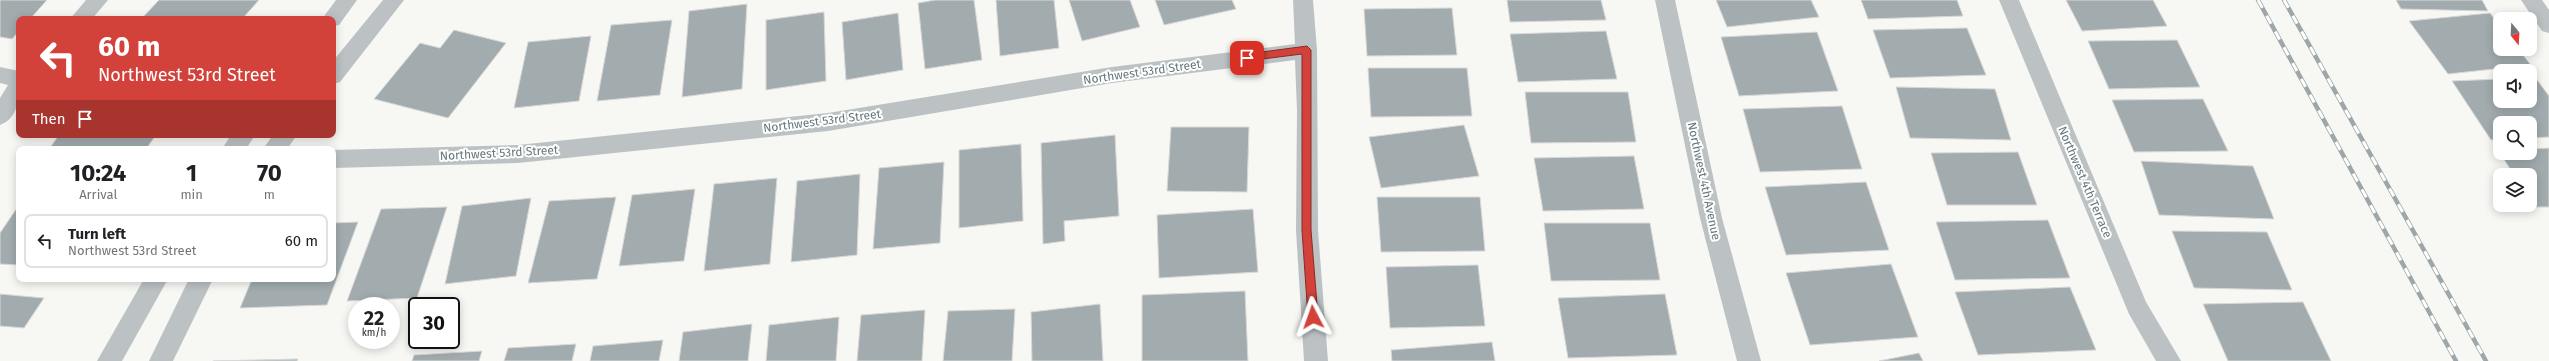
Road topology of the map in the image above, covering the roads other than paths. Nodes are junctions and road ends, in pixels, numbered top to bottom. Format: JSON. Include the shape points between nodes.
{"nodes":[{"id":1,"x":98,"y":0,"type":"edge"},
{"id":2,"x":347,"y":0,"type":"edge"},
{"id":3,"x":394,"y":0,"type":"edge"},
{"id":4,"x":1303,"y":0,"type":"edge"},
{"id":5,"x":1665,"y":0,"type":"edge"},
{"id":6,"x":2009,"y":0,"type":"edge"},
{"id":7,"x":2531,"y":0,"type":"edge"},
{"id":8,"x":83,"y":16,"type":"edge"},
{"id":9,"x":334,"y":16,"type":"edge"},
{"id":10,"x":2549,"y":25,"type":"edge"},
{"id":11,"x":1307,"y":50,"type":"junction"},
{"id":12,"x":336,"y":72,"type":"edge"},
{"id":13,"x":0,"y":75,"type":"edge"},
{"id":14,"x":16,"y":78,"type":"edge"},
{"id":15,"x":16,"y":91,"type":"edge"},
{"id":16,"x":0,"y":116,"type":"edge"},
{"id":17,"x":242,"y":138,"type":"edge"},
{"id":18,"x":283,"y":138,"type":"edge"},
{"id":19,"x":235,"y":146,"type":"edge"},
{"id":20,"x":277,"y":146,"type":"edge"},
{"id":21,"x":336,"y":158,"type":"edge"},
{"id":22,"x":154,"y":282,"type":"edge"},
{"id":23,"x":200,"y":282,"type":"edge"},
{"id":24,"x":109,"y":361,"type":"edge"},
{"id":25,"x":161,"y":361,"type":"edge"},
{"id":26,"x":1316,"y":361,"type":"edge"},
{"id":27,"x":1749,"y":361,"type":"edge"},
{"id":28,"x":2169,"y":361,"type":"edge"}],
"edges":[{"from":1,"to":8,"type":"street"},
{"from":2,"to":9,"type":"street"},
{"from":3,"to":12,"type":"street"},
{"from":4,"to":11,"type":"street"},
{"from":5,"to":27,"type":"street","name":"Northwest 4th Avenue","via":[[1711,218]]},
{"from":6,"to":28,"type":"street","name":"Northwest 4th Terrace","via":[[2137,306]]},
{"from":7,"to":10,"type":"street"},
{"from":11,"to":21,"type":"street","name":"Northwest 53rd Street","via":[[1112,75],[828,122],[518,154]]},
{"from":11,"to":26,"type":"street","via":[[1307,230]]},
{"from":13,"to":14,"type":"street"},
{"from":15,"to":16,"type":"street"},
{"from":17,"to":19,"type":"street"},
{"from":18,"to":20,"type":"street"},
{"from":22,"to":24,"type":"street"},
{"from":23,"to":25,"type":"street"}]}
